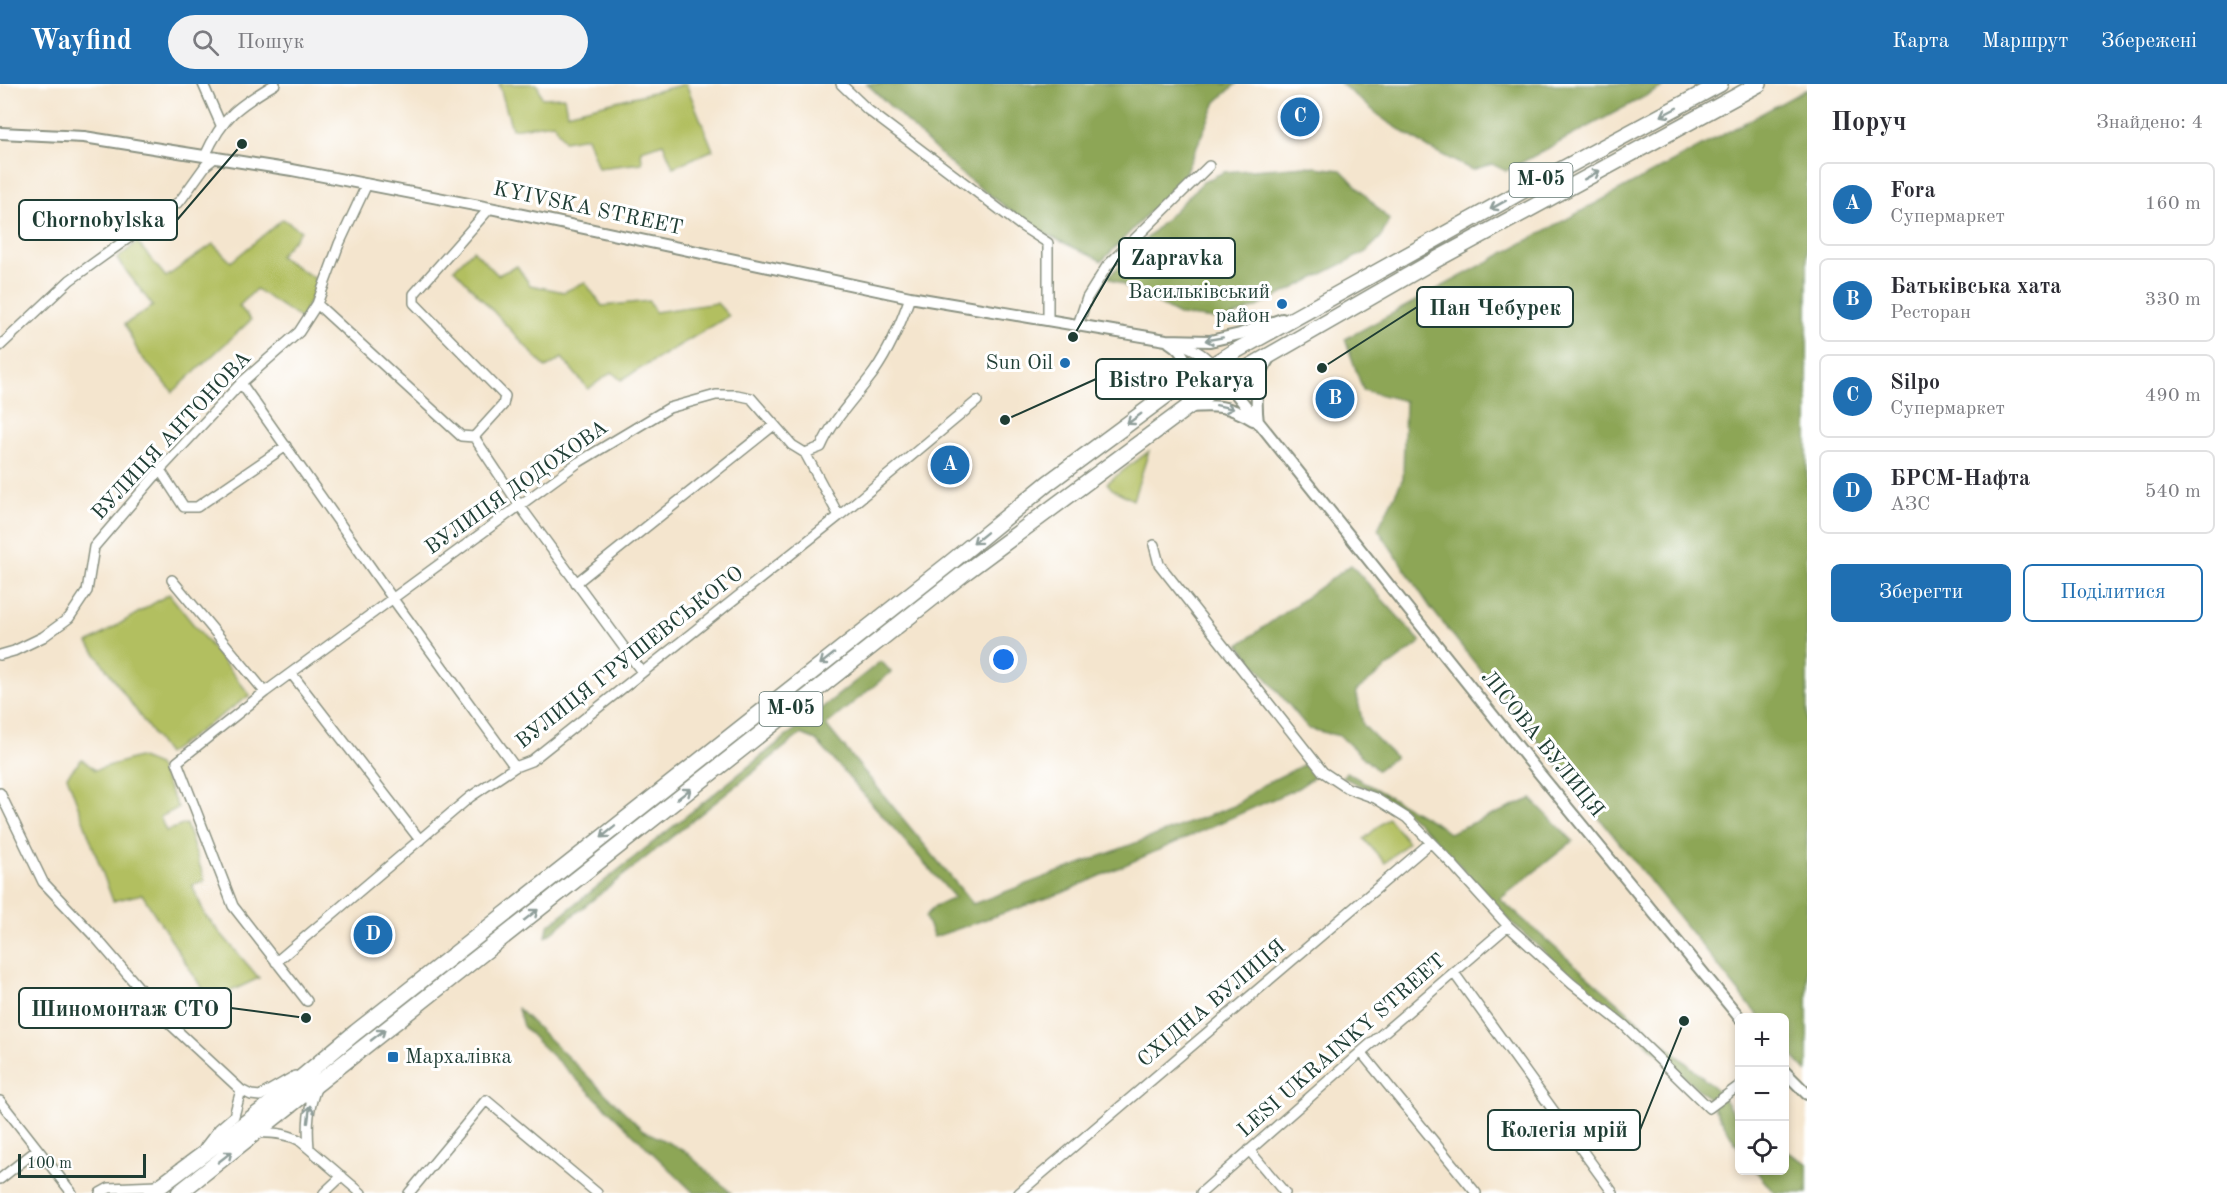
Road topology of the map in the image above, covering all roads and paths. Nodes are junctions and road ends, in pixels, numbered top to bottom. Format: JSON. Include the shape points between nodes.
{"nodes":[{"id":1,"x":203,"y":84,"type":"edge"},
{"id":2,"x":275,"y":84,"type":"edge"},
{"id":3,"x":1720,"y":84,"type":"edge"},
{"id":4,"x":1759,"y":84,"type":"edge"},
{"id":5,"x":843,"y":86,"type":"edge"},
{"id":6,"x":221,"y":125,"type":"junction"},
{"id":7,"x":0,"y":133,"type":"edge"},
{"id":8,"x":205,"y":156,"type":"junction"},
{"id":9,"x":216,"y":157,"type":"junction"},
{"id":10,"x":1209,"y":166,"type":"dead end"},
{"id":11,"x":367,"y":184,"type":"junction"},
{"id":12,"x":489,"y":207,"type":"junction"},
{"id":13,"x":910,"y":297,"type":"junction"},
{"id":14,"x":317,"y":304,"type":"junction"},
{"id":15,"x":1310,"y":309,"type":"junction"},
{"id":16,"x":1048,"y":320,"type":"junction"},
{"id":17,"x":1078,"y":325,"type":"junction"},
{"id":18,"x":1166,"y":340,"type":"junction"},
{"id":19,"x":0,"y":346,"type":"edge"},
{"id":20,"x":1271,"y":355,"type":"junction"},
{"id":21,"x":1213,"y":365,"type":"junction"},
{"id":22,"x":1225,"y":381,"type":"junction"},
{"id":23,"x":241,"y":383,"type":"junction"},
{"id":24,"x":1179,"y":386,"type":"junction"},
{"id":25,"x":977,"y":401,"type":"dead end"},
{"id":26,"x":1188,"y":407,"type":"junction"},
{"id":27,"x":1258,"y":423,"type":"junction"},
{"id":28,"x":774,"y":425,"type":"junction"},
{"id":29,"x":474,"y":437,"type":"junction"},
{"id":30,"x":286,"y":446,"type":"junction"},
{"id":31,"x":805,"y":453,"type":"junction"},
{"id":32,"x":160,"y":470,"type":"junction"},
{"id":33,"x":520,"y":506,"type":"junction"},
{"id":34,"x":839,"y":516,"type":"junction"},
{"id":35,"x":1154,"y":544,"type":"dead end"},
{"id":36,"x":172,"y":580,"type":"dead end"},
{"id":37,"x":576,"y":583,"type":"junction"},
{"id":38,"x":393,"y":598,"type":"junction"},
{"id":39,"x":0,"y":655,"type":"edge"},
{"id":40,"x":642,"y":672,"type":"junction"},
{"id":41,"x":291,"y":673,"type":"junction"},
{"id":42,"x":265,"y":692,"type":"junction"},
{"id":43,"x":515,"y":767,"type":"junction"},
{"id":44,"x":0,"y":793,"type":"edge"},
{"id":45,"x":420,"y":840,"type":"junction"},
{"id":46,"x":1430,"y":843,"type":"junction"},
{"id":47,"x":1508,"y":926,"type":"junction"},
{"id":48,"x":276,"y":962,"type":"junction"},
{"id":49,"x":1454,"y":973,"type":"junction"},
{"id":50,"x":307,"y":1001,"type":"dead end"},
{"id":51,"x":1736,"y":1013,"type":"edge"},
{"id":52,"x":1360,"y":1052,"type":"junction"},
{"id":53,"x":315,"y":1075,"type":"junction"},
{"id":54,"x":1789,"y":1075,"type":"edge"},
{"id":55,"x":1735,"y":1089,"type":"edge"},
{"id":56,"x":242,"y":1090,"type":"junction"},
{"id":57,"x":1807,"y":1094,"type":"edge"},
{"id":58,"x":0,"y":1101,"type":"edge"},
{"id":59,"x":254,"y":1133,"type":"junction"},
{"id":60,"x":309,"y":1148,"type":"junction"},
{"id":61,"x":37,"y":1150,"type":"junction"},
{"id":62,"x":1249,"y":1150,"type":"junction"},
{"id":63,"x":194,"y":1161,"type":"junction"},
{"id":64,"x":342,"y":1176,"type":"junction"},
{"id":65,"x":0,"y":1179,"type":"edge"},
{"id":66,"x":155,"y":1190,"type":"edge"},
{"id":67,"x":72,"y":1193,"type":"edge"},
{"id":68,"x":100,"y":1193,"type":"edge"},
{"id":69,"x":179,"y":1193,"type":"edge"},
{"id":70,"x":324,"y":1193,"type":"edge"},
{"id":71,"x":361,"y":1193,"type":"edge"},
{"id":72,"x":409,"y":1193,"type":"edge"},
{"id":73,"x":597,"y":1193,"type":"edge"},
{"id":74,"x":1019,"y":1193,"type":"edge"},
{"id":75,"x":1201,"y":1193,"type":"edge"},
{"id":76,"x":1285,"y":1193,"type":"edge"},
{"id":77,"x":1476,"y":1193,"type":"edge"},
{"id":78,"x":1613,"y":1193,"type":"edge"}],
"edges":[{"from":1,"to":6,"type":"street"},
{"from":2,"to":6,"type":"street","via":[[232,112]]},
{"from":3,"to":15,"type":"highway","number":"М-05","one_way":true},
{"from":20,"to":4,"type":"highway","number":"М-05","one_way":true,"via":[[1430,263]]},
{"from":5,"to":16,"type":"street","via":[[868,110],[1048,243]]},
{"from":6,"to":8,"type":"street"},
{"from":7,"to":8,"type":"street","name":"KYIVSKA STREET","via":[[84,137]]},
{"from":8,"to":9,"type":"street","name":"KYIVSKA STREET"},
{"from":9,"to":11,"type":"street","name":"KYIVSKA STREET"},
{"from":9,"to":19,"type":"street","via":[[180,201],[70,280]]},
{"from":10,"to":17,"type":"street","via":[[1107,266],[1087,298]]},
{"from":11,"to":12,"type":"street","name":"KYIVSKA STREET"},
{"from":11,"to":14,"type":"street","name":"ВУЛИЦЯ АНТОНОВА"},
{"from":12,"to":13,"type":"street","name":"KYIVSKA STREET"},
{"from":12,"to":29,"type":"street","via":[[414,294],[414,303],[505,396],[503,405]]},
{"from":13,"to":16,"type":"street","name":"KYIVSKA STREET"},
{"from":13,"to":31,"type":"street","via":[[899,328],[876,370],[828,431],[821,447]]},
{"from":14,"to":23,"type":"street","name":"ВУЛИЦЯ АНТОНОВА","via":[[299,332]]},
{"from":14,"to":29,"type":"street","via":[[461,436]]},
{"from":15,"to":18,"type":"street","name":"KYIVSKA STREET","one_way":true,"via":[[1210,341]]},
{"from":15,"to":21,"type":"highway","number":"М-05"},
{"from":16,"to":17,"type":"street","name":"KYIVSKA STREET"},
{"from":17,"to":18,"type":"street","name":"KYIVSKA STREET"},
{"from":18,"to":21,"type":"street","via":[[1193,348]]},
{"from":18,"to":24,"type":"street","via":[[1185,357]]},
{"from":20,"to":22,"type":"highway","number":"М-05"},
{"from":20,"to":27,"type":"street","via":[[1257,386]]},
{"from":21,"to":22,"type":"street","name":"ЛІСОВА ВУЛИЦЯ"},
{"from":21,"to":24,"type":"highway","number":"М-05"},
{"from":22,"to":26,"type":"highway","number":"М-05"},
{"from":22,"to":27,"type":"street","name":"ЛІСОВА ВУЛИЦЯ"},
{"from":23,"to":30,"type":"street"},
{"from":23,"to":32,"type":"street","name":"ВУЛИЦЯ АНТОНОВА"},
{"from":24,"to":53,"type":"highway","number":"М-05","one_way":true,"via":[[1048,483],[756,714]]},
{"from":25,"to":34,"type":"street","name":"ВУЛИЦЯ ГРУШЕВСЬКОГО"},
{"from":26,"to":27,"type":"street","one_way":true,"via":[[1216,405]]},
{"from":53,"to":26,"type":"highway","number":"М-05","one_way":true,"via":[[963,574]]},
{"from":27,"to":51,"type":"street","name":"ЛІСОВА ВУЛИЦЯ"},
{"from":28,"to":31,"type":"street","name":"ВУЛИЦЯ ДОДОХОВА"},
{"from":28,"to":33,"type":"street","name":"ВУЛИЦЯ ДОДОХОВА","via":[[751,398],[737,395],[716,395],[669,408],[579,462]]},
{"from":28,"to":37,"type":"street"},
{"from":29,"to":33,"type":"street"},
{"from":30,"to":32,"type":"street","via":[[198,507],[184,507]]},
{"from":30,"to":38,"type":"street"},
{"from":31,"to":34,"type":"street"},
{"from":32,"to":39,"type":"street","name":"ВУЛИЦЯ АНТОНОВА","via":[[94,547],[87,591],[69,618],[43,637]]},
{"from":33,"to":37,"type":"street"},
{"from":33,"to":38,"type":"street","name":"ВУЛИЦЯ ДОДОХОВА"},
{"from":34,"to":40,"type":"street","name":"ВУЛИЦЯ ГРУШЕВСЬКОГО"},
{"from":35,"to":46,"type":"street","via":[[1160,564],[1323,772],[1407,818]]},
{"from":36,"to":42,"type":"street"},
{"from":37,"to":40,"type":"street"},
{"from":38,"to":41,"type":"street","name":"ВУЛИЦЯ ДОДОХОВА"},
{"from":38,"to":43,"type":"street"},
{"from":40,"to":43,"type":"street","name":"ВУЛИЦЯ ГРУШЕВСЬКОГО","via":[[531,761]]},
{"from":41,"to":42,"type":"street","name":"ВУЛИЦЯ ДОДОХОВА"},
{"from":41,"to":45,"type":"street"},
{"from":42,"to":48,"type":"street","name":"ВУЛИЦЯ ДОДОХОВА","via":[[177,762],[232,906]]},
{"from":43,"to":45,"type":"street","name":"ВУЛИЦЯ ГРУШЕВСЬКОГО","via":[[470,797]]},
{"from":44,"to":56,"type":"street","via":[[43,882],[170,1024]]},
{"from":45,"to":48,"type":"street","name":"ВУЛИЦЯ ГРУШЕВСЬКОГО"},
{"from":46,"to":47,"type":"street"},
{"from":46,"to":74,"type":"street","name":"СХІДНА ВУЛИЦЯ"},
{"from":47,"to":49,"type":"street","name":"LESI UKRAINKY STREET"},
{"from":47,"to":55,"type":"street","via":[[1624,1025],[1709,1108]]},
{"from":48,"to":50,"type":"street","name":"ВУЛИЦЯ ДОДОХОВА"},
{"from":49,"to":52,"type":"street","name":"LESI UKRAINKY STREET"},
{"from":49,"to":78,"type":"street"},
{"from":52,"to":62,"type":"street","name":"LESI UKRAINKY STREET"},
{"from":52,"to":77,"type":"street"},
{"from":53,"to":56,"type":"street","via":[[260,1096]]},
{"from":53,"to":59,"type":"highway","number":"М-05"},
{"from":60,"to":53,"type":"street","one_way":true,"via":[[307,1122]]},
{"from":53,"to":63,"type":"highway","number":"М-05"},
{"from":54,"to":57,"type":"street"},
{"from":56,"to":63,"type":"street","via":[[234,1116]]},
{"from":58,"to":61,"type":"street"},
{"from":59,"to":60,"type":"street","via":[[289,1135]]},
{"from":69,"to":59,"type":"highway","number":"М-05","one_way":true},
{"from":60,"to":64,"type":"street"},
{"from":61,"to":65,"type":"street"},
{"from":61,"to":67,"type":"street"},
{"from":62,"to":75,"type":"street","name":"LESI UKRAINKY STREET"},
{"from":62,"to":76,"type":"street"},
{"from":63,"to":66,"type":"highway","number":"М-05"},
{"from":64,"to":70,"type":"street"},
{"from":64,"to":71,"type":"street"},
{"from":66,"to":68,"type":"street","via":[[109,1188]]},
{"from":72,"to":73,"type":"street","via":[[486,1100]]}]}
